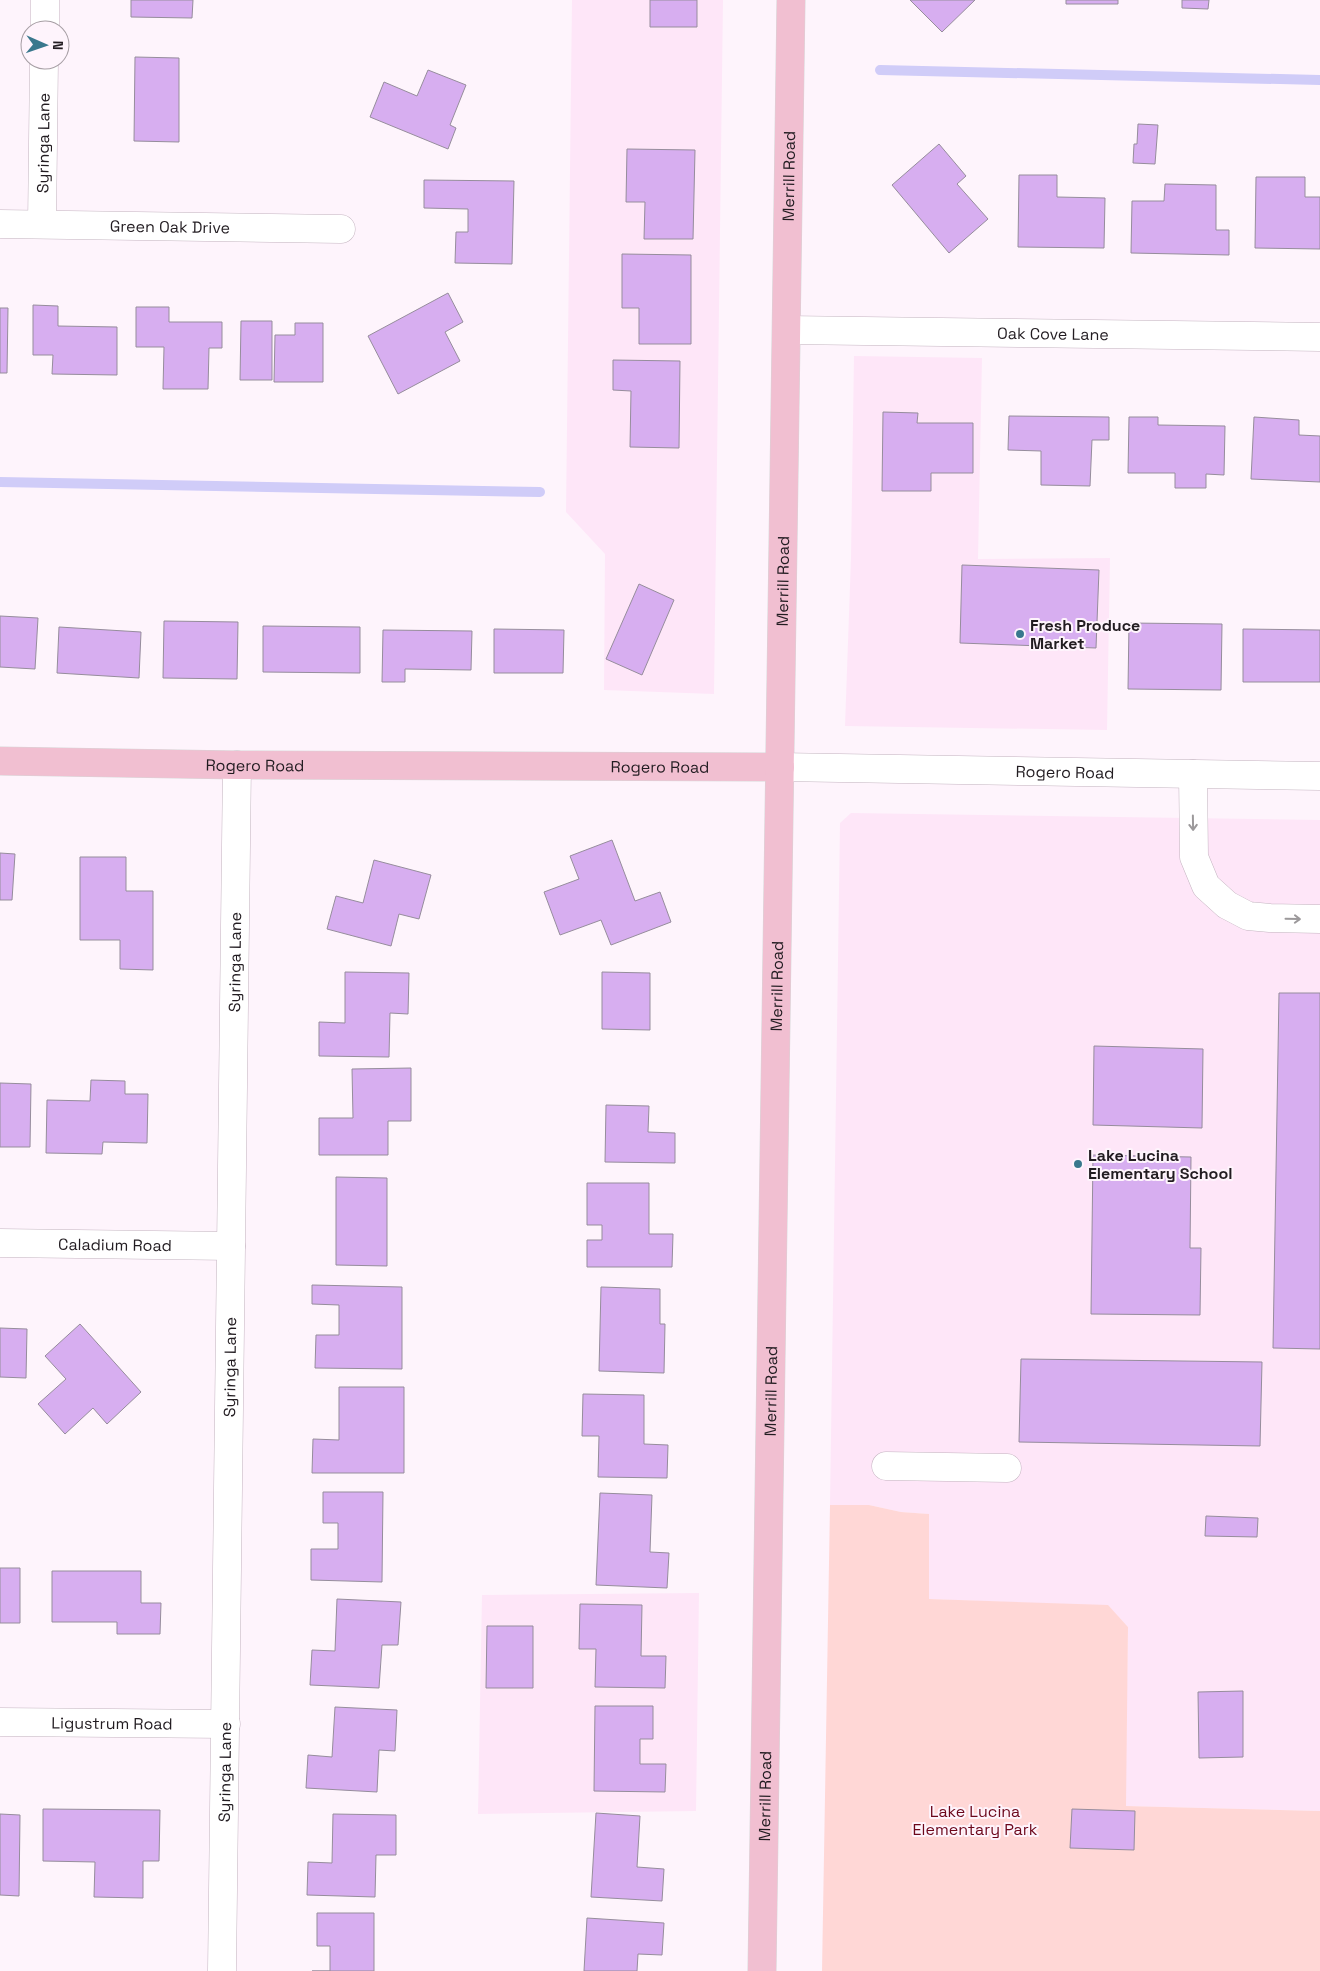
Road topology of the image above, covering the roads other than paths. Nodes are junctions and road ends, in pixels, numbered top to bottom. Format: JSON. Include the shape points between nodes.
{"nodes":[{"id":1,"x":45,"y":0,"type":"edge"},
{"id":2,"x":791,"y":0,"type":"edge"},
{"id":3,"x":45,"y":20,"type":"edge"},
{"id":4,"x":44,"y":70,"type":"edge"},
{"id":5,"x":0,"y":224,"type":"edge"},
{"id":6,"x":42,"y":224,"type":"junction"},
{"id":7,"x":341,"y":229,"type":"dead end"},
{"id":8,"x":787,"y":330,"type":"junction"},
{"id":9,"x":1320,"y":337,"type":"edge"},
{"id":10,"x":0,"y":761,"type":"edge"},
{"id":11,"x":238,"y":765,"type":"junction"},
{"id":12,"x":780,"y":767,"type":"junction"},
{"id":13,"x":1193,"y":774,"type":"junction"},
{"id":14,"x":1320,"y":776,"type":"edge"},
{"id":15,"x":1320,"y":919,"type":"edge"},
{"id":16,"x":0,"y":1243,"type":"edge"},
{"id":17,"x":231,"y":1246,"type":"junction"},
{"id":18,"x":886,"y":1466,"type":"dead end"},
{"id":19,"x":1007,"y":1468,"type":"dead end"},
{"id":20,"x":0,"y":1722,"type":"edge"},
{"id":21,"x":226,"y":1724,"type":"junction"},
{"id":22,"x":222,"y":1971,"type":"edge"},
{"id":23,"x":762,"y":1971,"type":"edge"}],
"edges":[{"from":1,"to":3,"type":"street"},
{"from":2,"to":8,"type":"main road","name":"Merrill Road"},
{"from":4,"to":6,"type":"street","name":"Syringa Lane"},
{"from":5,"to":6,"type":"street","name":"Green Oak Drive"},
{"from":6,"to":7,"type":"street","name":"Green Oak Drive"},
{"from":8,"to":9,"type":"street","name":"Oak Cove Lane"},
{"from":8,"to":12,"type":"main road","name":"Merrill Road"},
{"from":10,"to":11,"type":"main road","name":"Rogero Road"},
{"from":11,"to":12,"type":"main road","name":"Rogero Road"},
{"from":11,"to":17,"type":"street","name":"Syringa Lane"},
{"from":12,"to":13,"type":"street","name":"Rogero Road"},
{"from":12,"to":23,"type":"main road","name":"Merrill Road"},
{"from":13,"to":14,"type":"street","name":"Rogero Road"},
{"from":13,"to":15,"type":"street","one_way":true,"via":[[1194,857],[1206,886],[1226,905],[1248,916]]},
{"from":16,"to":17,"type":"street","name":"Caladium Road"},
{"from":17,"to":21,"type":"street","name":"Syringa Lane"},
{"from":18,"to":19,"type":"street"},
{"from":20,"to":21,"type":"street","name":"Ligustrum Road"},
{"from":21,"to":22,"type":"street","name":"Syringa Lane"}]}
